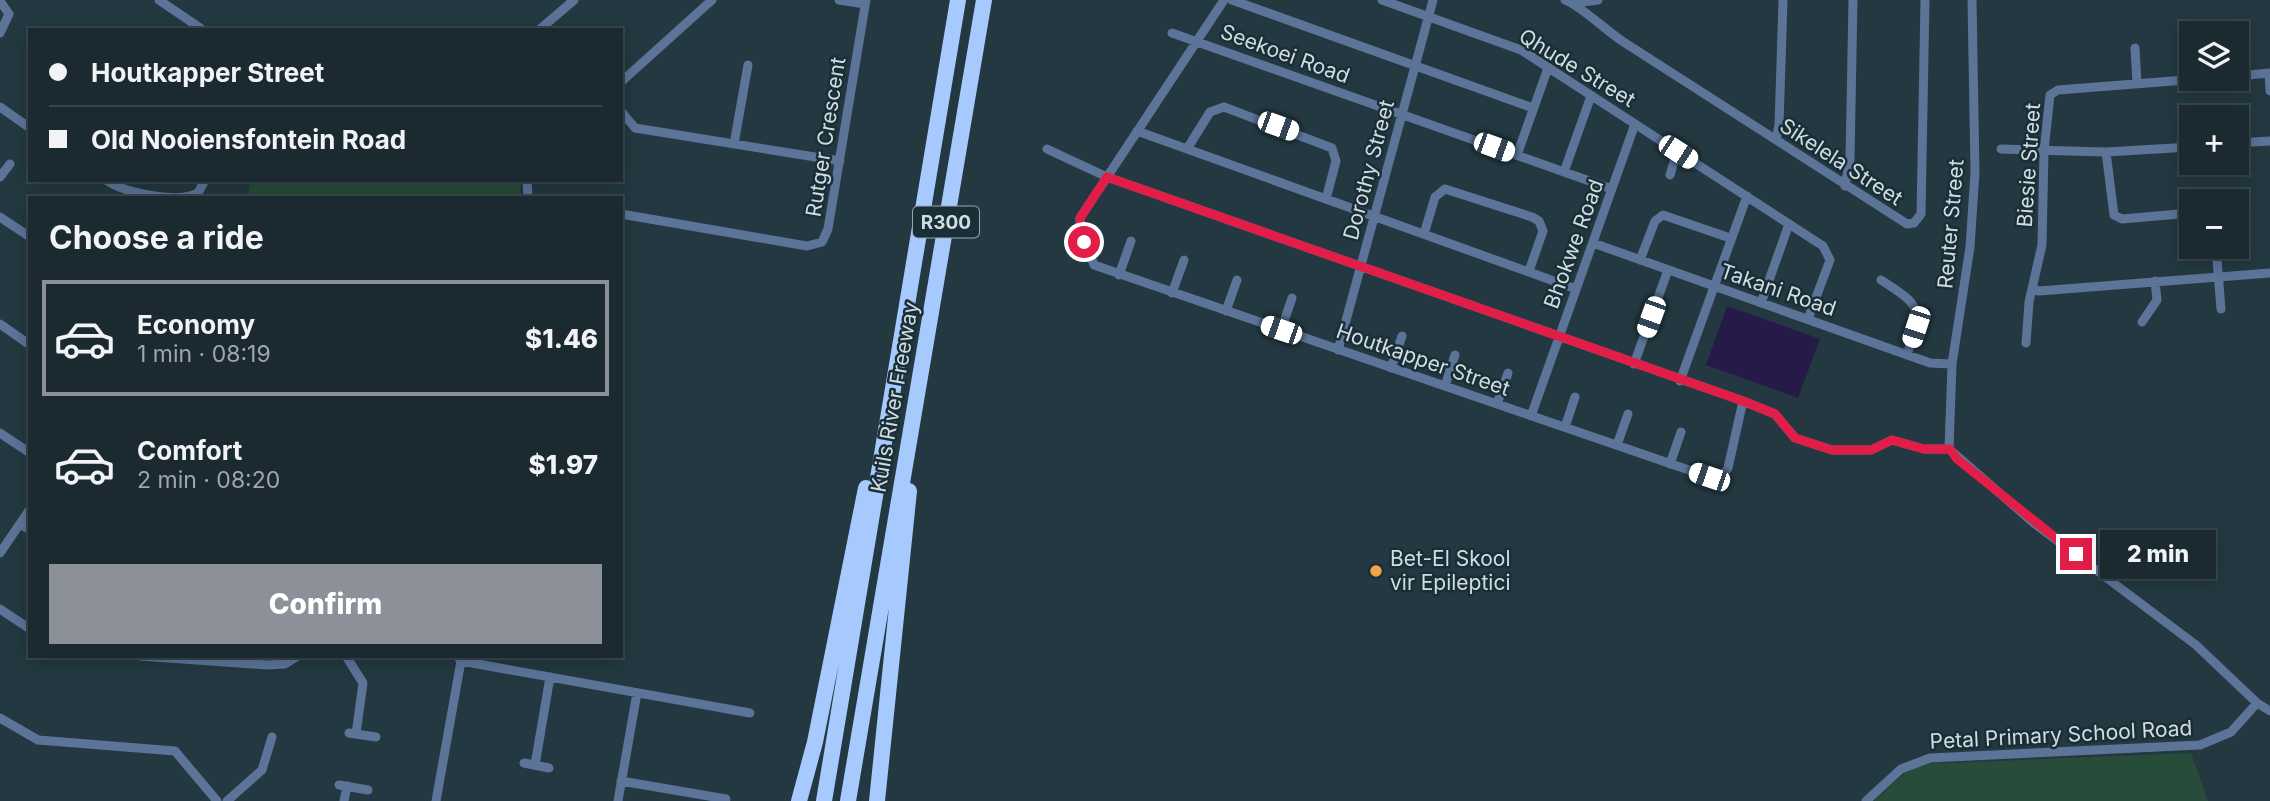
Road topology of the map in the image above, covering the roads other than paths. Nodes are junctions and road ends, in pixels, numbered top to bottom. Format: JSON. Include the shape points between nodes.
{"nodes":[{"id":1,"x":159,"y":0,"type":"edge"},
{"id":2,"x":573,"y":0,"type":"edge"},
{"id":3,"x":712,"y":0,"type":"edge"},
{"id":4,"x":839,"y":0,"type":"edge"},
{"id":5,"x":958,"y":0,"type":"edge"},
{"id":6,"x":984,"y":0,"type":"edge"},
{"id":7,"x":1224,"y":0,"type":"edge"},
{"id":8,"x":1232,"y":0,"type":"edge"},
{"id":9,"x":1382,"y":0,"type":"edge"},
{"id":10,"x":1433,"y":0,"type":"edge"},
{"id":11,"x":1565,"y":0,"type":"edge"},
{"id":12,"x":1598,"y":0,"type":"edge"},
{"id":13,"x":1783,"y":0,"type":"edge"},
{"id":14,"x":1853,"y":0,"type":"edge"},
{"id":15,"x":1925,"y":0,"type":"edge"},
{"id":16,"x":1972,"y":0,"type":"edge"},
{"id":17,"x":0,"y":1,"type":"edge"},
{"id":18,"x":866,"y":2,"type":"edge"},
{"id":19,"x":1576,"y":2,"type":"edge"},
{"id":20,"x":1429,"y":17,"type":"junction"},
{"id":21,"x":201,"y":28,"type":"edge"},
{"id":22,"x":541,"y":28,"type":"edge"},
{"id":23,"x":0,"y":33,"type":"edge"},
{"id":24,"x":1172,"y":33,"type":"dead end"},
{"id":25,"x":1196,"y":42,"type":"junction"},
{"id":26,"x":2134,"y":48,"type":"dead end"},
{"id":27,"x":748,"y":65,"type":"dead end"},
{"id":28,"x":1416,"y":66,"type":"junction"},
{"id":29,"x":1548,"y":68,"type":"junction"},
{"id":30,"x":2269,"y":73,"type":"edge"},
{"id":31,"x":2249,"y":75,"type":"edge"},
{"id":32,"x":623,"y":80,"type":"edge"},
{"id":33,"x":2179,"y":81,"type":"edge"},
{"id":34,"x":2137,"y":84,"type":"junction"},
{"id":35,"x":2270,"y":91,"type":"edge"},
{"id":36,"x":1591,"y":96,"type":"junction"},
{"id":37,"x":0,"y":107,"type":"edge"},
{"id":38,"x":1533,"y":108,"type":"junction"},
{"id":39,"x":623,"y":113,"type":"edge"},
{"id":40,"x":1402,"y":114,"type":"junction"},
{"id":41,"x":1635,"y":124,"type":"junction"},
{"id":42,"x":28,"y":127,"type":"edge"},
{"id":43,"x":1137,"y":131,"type":"junction"},
{"id":44,"x":1776,"y":141,"type":"junction"},
{"id":45,"x":2270,"y":141,"type":"edge"},
{"id":46,"x":2249,"y":143,"type":"edge"},
{"id":47,"x":734,"y":144,"type":"junction"},
{"id":48,"x":2179,"y":148,"type":"edge"},
{"id":49,"x":1047,"y":149,"type":"dead end"},
{"id":50,"x":1187,"y":149,"type":"junction"},
{"id":51,"x":2001,"y":149,"type":"dead end"},
{"id":52,"x":2044,"y":150,"type":"junction"},
{"id":53,"x":1678,"y":152,"type":"junction"},
{"id":54,"x":2106,"y":152,"type":"junction"},
{"id":55,"x":1517,"y":155,"type":"junction"},
{"id":56,"x":840,"y":161,"type":"junction"},
{"id":57,"x":10,"y":164,"type":"dead end"},
{"id":58,"x":1564,"y":172,"type":"junction"},
{"id":59,"x":1670,"y":175,"type":"dead end"},
{"id":60,"x":0,"y":177,"type":"edge"},
{"id":61,"x":1107,"y":177,"type":"junction"},
{"id":62,"x":110,"y":182,"type":"edge"},
{"id":63,"x":204,"y":182,"type":"edge"},
{"id":64,"x":1845,"y":186,"type":"junction"},
{"id":65,"x":1612,"y":189,"type":"junction"},
{"id":66,"x":177,"y":196,"type":"edge"},
{"id":67,"x":191,"y":196,"type":"edge"},
{"id":68,"x":1747,"y":196,"type":"junction"},
{"id":69,"x":1326,"y":199,"type":"junction"},
{"id":70,"x":623,"y":214,"type":"edge"},
{"id":71,"x":2179,"y":215,"type":"edge"},
{"id":72,"x":1375,"y":216,"type":"junction"},
{"id":73,"x":0,"y":217,"type":"edge"},
{"id":74,"x":1789,"y":224,"type":"junction"},
{"id":75,"x":1424,"y":234,"type":"junction"},
{"id":76,"x":28,"y":236,"type":"edge"},
{"id":77,"x":1730,"y":238,"type":"junction"},
{"id":78,"x":1131,"y":241,"type":"dead end"},
{"id":79,"x":1593,"y":243,"type":"junction"},
{"id":80,"x":2217,"y":259,"type":"edge"},
{"id":81,"x":1184,"y":260,"type":"dead end"},
{"id":82,"x":1640,"y":260,"type":"junction"},
{"id":83,"x":1361,"y":267,"type":"junction"},
{"id":84,"x":1668,"y":270,"type":"junction"},
{"id":85,"x":1529,"y":271,"type":"junction"},
{"id":86,"x":2270,"y":272,"type":"edge"},
{"id":87,"x":1119,"y":275,"type":"junction"},
{"id":88,"x":2219,"y":276,"type":"junction"},
{"id":89,"x":1237,"y":279,"type":"dead end"},
{"id":90,"x":1881,"y":280,"type":"dead end"},
{"id":91,"x":2155,"y":281,"type":"junction"},
{"id":92,"x":1713,"y":286,"type":"junction"},
{"id":93,"x":2032,"y":288,"type":"junction"},
{"id":94,"x":1576,"y":289,"type":"junction"},
{"id":95,"x":1172,"y":293,"type":"junction"},
{"id":96,"x":1292,"y":298,"type":"dead end"},
{"id":97,"x":1761,"y":303,"type":"junction"},
{"id":98,"x":2221,"y":309,"type":"dead end"},
{"id":99,"x":1226,"y":311,"type":"junction"},
{"id":100,"x":1808,"y":319,"type":"junction"},
{"id":101,"x":2143,"y":322,"type":"dead end"},
{"id":102,"x":0,"y":324,"type":"edge"},
{"id":103,"x":1281,"y":330,"type":"junction"},
{"id":104,"x":1402,"y":336,"type":"dead end"},
{"id":105,"x":1559,"y":338,"type":"junction"},
{"id":106,"x":2026,"y":343,"type":"dead end"},
{"id":107,"x":28,"y":344,"type":"edge"},
{"id":108,"x":1338,"y":350,"type":"junction"},
{"id":109,"x":1455,"y":355,"type":"dead end"},
{"id":110,"x":1907,"y":355,"type":"junction"},
{"id":111,"x":1634,"y":364,"type":"junction"},
{"id":112,"x":1952,"y":364,"type":"junction"},
{"id":113,"x":1391,"y":368,"type":"junction"},
{"id":114,"x":1508,"y":373,"type":"dead end"},
{"id":115,"x":1680,"y":381,"type":"junction"},
{"id":116,"x":1445,"y":386,"type":"junction"},
{"id":117,"x":1575,"y":397,"type":"dead end"},
{"id":118,"x":1743,"y":401,"type":"junction"},
{"id":119,"x":1497,"y":404,"type":"junction"},
{"id":120,"x":1628,"y":414,"type":"dead end"},
{"id":121,"x":1531,"y":416,"type":"junction"},
{"id":122,"x":1565,"y":427,"type":"junction"},
{"id":123,"x":1681,"y":432,"type":"dead end"},
{"id":124,"x":0,"y":433,"type":"edge"},
{"id":125,"x":885,"y":437,"type":"junction"},
{"id":126,"x":908,"y":443,"type":"junction"},
{"id":127,"x":1617,"y":445,"type":"junction"},
{"id":128,"x":1950,"y":449,"type":"junction"},
{"id":129,"x":28,"y":452,"type":"edge"},
{"id":130,"x":1670,"y":464,"type":"junction"},
{"id":131,"x":28,"y":512,"type":"edge"},
{"id":132,"x":20,"y":524,"type":"junction"},
{"id":133,"x":28,"y":529,"type":"edge"},
{"id":134,"x":0,"y":553,"type":"edge"},
{"id":135,"x":0,"y":609,"type":"edge"},
{"id":136,"x":28,"y":628,"type":"edge"},
{"id":137,"x":168,"y":658,"type":"edge"},
{"id":138,"x":295,"y":658,"type":"edge"},
{"id":139,"x":347,"y":658,"type":"edge"},
{"id":140,"x":459,"y":659,"type":"edge"},
{"id":141,"x":550,"y":677,"type":"junction"},
{"id":142,"x":637,"y":693,"type":"junction"},
{"id":143,"x":2257,"y":703,"type":"junction"},
{"id":144,"x":2270,"y":711,"type":"edge"},
{"id":145,"x":750,"y":713,"type":"dead end"},
{"id":146,"x":0,"y":718,"type":"edge"},
{"id":147,"x":271,"y":737,"type":"dead end"},
{"id":148,"x":376,"y":737,"type":"dead end"},
{"id":149,"x":524,"y":763,"type":"dead end"},
{"id":150,"x":535,"y":765,"type":"junction"},
{"id":151,"x":549,"y":768,"type":"dead end"},
{"id":152,"x":621,"y":781,"type":"junction"},
{"id":153,"x":368,"y":790,"type":"dead end"},
{"id":154,"x":726,"y":799,"type":"dead end"},
{"id":155,"x":217,"y":801,"type":"edge"},
{"id":156,"x":227,"y":801,"type":"edge"},
{"id":157,"x":344,"y":801,"type":"edge"},
{"id":158,"x":436,"y":801,"type":"edge"},
{"id":159,"x":618,"y":801,"type":"edge"},
{"id":160,"x":799,"y":801,"type":"edge"},
{"id":161,"x":824,"y":801,"type":"edge"},
{"id":162,"x":848,"y":801,"type":"edge"},
{"id":163,"x":877,"y":801,"type":"edge"},
{"id":164,"x":1866,"y":801,"type":"edge"}],
"edges":[{"from":1,"to":21,"type":"street"},
{"from":2,"to":22,"type":"street"},
{"from":3,"to":32,"type":"street"},
{"from":4,"to":18,"type":"street"},
{"from":5,"to":125,"type":"highway","name":"Kuils River Freeway","number":"R300"},
{"from":6,"to":126,"type":"highway","name":"Kuils River Freeway","number":"R300"},
{"from":7,"to":25,"type":"street","name":"Houtkapper Street"},
{"from":8,"to":28,"type":"street"},
{"from":9,"to":20,"type":"street","name":"Qhude Street"},
{"from":10,"to":20,"type":"street","name":"Dorothy Street"},
{"from":11,"to":19,"type":"street","name":"Sikelela Street"},
{"from":12,"to":19,"type":"street"},
{"from":13,"to":44,"type":"street"},
{"from":14,"to":64,"type":"street","via":[[1850,159]]},
{"from":15,"to":64,"type":"street","name":"Sikelela Street","via":[[1920,217],[1911,224],[1903,223]]},
{"from":16,"to":112,"type":"street","name":"Reuter Street","via":[[1975,172],[1970,247]]},
{"from":17,"to":23,"type":"street","via":[[9,13]]},
{"from":18,"to":56,"type":"street","name":"Rutger Crescent"},
{"from":19,"to":44,"type":"street","name":"Sikelela Street","via":[[1589,19]]},
{"from":20,"to":28,"type":"street","name":"Dorothy Street"},
{"from":20,"to":29,"type":"street","name":"Qhude Street","via":[[1513,47]]},
{"from":24,"to":25,"type":"street","name":"Seekoei Road"},
{"from":25,"to":40,"type":"street","name":"Seekoei Road"},
{"from":25,"to":43,"type":"street","name":"Houtkapper Street"},
{"from":26,"to":34,"type":"street"},
{"from":27,"to":47,"type":"street"},
{"from":28,"to":38,"type":"street"},
{"from":28,"to":40,"type":"street","name":"Dorothy Street"},
{"from":29,"to":36,"type":"street","name":"Qhude Street"},
{"from":29,"to":38,"type":"street"},
{"from":30,"to":31,"type":"street"},
{"from":30,"to":35,"type":"street"},
{"from":33,"to":34,"type":"street","name":"Biesie Street"},
{"from":34,"to":52,"type":"street","name":"Biesie Street","via":[[2052,93],[2047,102]]},
{"from":36,"to":41,"type":"street","name":"Qhude Street"},
{"from":36,"to":58,"type":"street"},
{"from":37,"to":42,"type":"street"},
{"from":38,"to":55,"type":"street"},
{"from":39,"to":47,"type":"street","via":[[635,128]]},
{"from":40,"to":55,"type":"street","name":"Seekoei Road"},
{"from":40,"to":72,"type":"street","name":"Dorothy Street"},
{"from":41,"to":53,"type":"street","name":"Qhude Street"},
{"from":41,"to":65,"type":"street","name":"Bhokwe Road"},
{"from":43,"to":50,"type":"street"},
{"from":43,"to":61,"type":"street","name":"Houtkapper Street"},
{"from":44,"to":64,"type":"street","name":"Sikelela Street"},
{"from":45,"to":46,"type":"street"},
{"from":47,"to":56,"type":"street"},
{"from":48,"to":54,"type":"street"},
{"from":49,"to":61,"type":"street"},
{"from":50,"to":69,"type":"street"},
{"from":50,"to":69,"type":"street","via":[[1210,112],[1224,107],[1332,148],[1336,161]]},
{"from":51,"to":52,"type":"street"},
{"from":52,"to":54,"type":"street"},
{"from":52,"to":93,"type":"street","name":"Biesie Street","via":[[2042,245]]},
{"from":53,"to":59,"type":"street"},
{"from":53,"to":68,"type":"street","name":"Qhude Street"},
{"from":54,"to":71,"type":"street","via":[[2114,215],[2122,219]]},
{"from":55,"to":58,"type":"street","name":"Seekoei Road"},
{"from":56,"to":70,"type":"street","name":"Rutger Crescent","via":[[826,236],[815,246]]},
{"from":57,"to":60,"type":"street"},
{"from":58,"to":65,"type":"street","name":"Seekoei Road"},
{"from":61,"to":83,"type":"street"},
{"from":61,"to":87,"type":"street","name":"Houtkapper Street","via":[[1082,216],[1080,228],[1092,264]]},
{"from":62,"to":66,"type":"street","via":[[129,192]]},
{"from":63,"to":67,"type":"street"},
{"from":65,"to":79,"type":"street","name":"Bhokwe Road"},
{"from":68,"to":74,"type":"street","name":"Qhude Street"},
{"from":68,"to":77,"type":"street"},
{"from":69,"to":72,"type":"street"},
{"from":72,"to":75,"type":"street"},
{"from":72,"to":83,"type":"street","name":"Dorothy Street"},
{"from":73,"to":76,"type":"street"},
{"from":74,"to":97,"type":"street"},
{"from":74,"to":100,"type":"street","name":"Qhude Street","via":[[1823,246],[1830,257]]},
{"from":75,"to":85,"type":"street"},
{"from":75,"to":85,"type":"street","via":[[1435,197],[1445,189],[1532,217],[1543,231]]},
{"from":77,"to":82,"type":"street","via":[[1663,215],[1655,221]]},
{"from":77,"to":92,"type":"street"},
{"from":78,"to":87,"type":"street"},
{"from":79,"to":82,"type":"street","name":"Takani Road"},
{"from":79,"to":94,"type":"street","name":"Bhokwe Road"},
{"from":80,"to":88,"type":"street"},
{"from":81,"to":95,"type":"street"},
{"from":82,"to":84,"type":"street","name":"Takani Road"},
{"from":83,"to":105,"type":"street"},
{"from":83,"to":108,"type":"street","name":"Dorothy Street"},
{"from":84,"to":92,"type":"street","name":"Takani Road"},
{"from":84,"to":111,"type":"street"},
{"from":85,"to":94,"type":"street"},
{"from":86,"to":88,"type":"street"},
{"from":87,"to":95,"type":"street","name":"Houtkapper Street"},
{"from":88,"to":91,"type":"street"},
{"from":88,"to":98,"type":"street"},
{"from":89,"to":99,"type":"street"},
{"from":90,"to":110,"type":"street","via":[[1916,307],[1916,327]]},
{"from":91,"to":93,"type":"street"},
{"from":91,"to":101,"type":"street","via":[[2157,300]]},
{"from":92,"to":97,"type":"street","name":"Takani Road"},
{"from":92,"to":115,"type":"street"},
{"from":93,"to":106,"type":"street","name":"Biesie Street"},
{"from":94,"to":105,"type":"street","name":"Bhokwe Road"},
{"from":95,"to":99,"type":"street","name":"Houtkapper Street"},
{"from":96,"to":103,"type":"street"},
{"from":97,"to":100,"type":"street","name":"Takani Road"},
{"from":99,"to":103,"type":"street","name":"Houtkapper Street"},
{"from":100,"to":110,"type":"street","name":"Takani Road"},
{"from":102,"to":107,"type":"street"},
{"from":103,"to":108,"type":"street","name":"Houtkapper Street"},
{"from":104,"to":113,"type":"street"},
{"from":105,"to":111,"type":"street"},
{"from":105,"to":121,"type":"street","name":"Bhokwe Road"},
{"from":108,"to":113,"type":"street","name":"Houtkapper Street"},
{"from":109,"to":116,"type":"street"},
{"from":110,"to":112,"type":"street","name":"Takani Road"},
{"from":111,"to":115,"type":"street"},
{"from":112,"to":128,"type":"street","name":"Reuter Street"},
{"from":113,"to":116,"type":"street","name":"Houtkapper Street"},
{"from":114,"to":119,"type":"street"},
{"from":115,"to":118,"type":"street"},
{"from":116,"to":119,"type":"street","name":"Houtkapper Street"},
{"from":117,"to":122,"type":"street"},
{"from":118,"to":128,"type":"street","via":[[1775,414],[1795,438],[1832,450],[1871,450],[1892,440],[1924,449]]},
{"from":118,"to":130,"type":"street","name":"Houtkapper Street","via":[[1724,474],[1712,478]]},
{"from":119,"to":121,"type":"street","name":"Houtkapper Street"},
{"from":120,"to":127,"type":"street"},
{"from":121,"to":122,"type":"street","name":"Houtkapper Street"},
{"from":122,"to":127,"type":"street","name":"Houtkapper Street"},
{"from":123,"to":130,"type":"street"},
{"from":124,"to":129,"type":"street"},
{"from":125,"to":160,"type":"highway","via":[[864,496]]},
{"from":125,"to":161,"type":"highway","name":"Kuils River Freeway","number":"R300"},
{"from":126,"to":162,"type":"highway","name":"Kuils River Freeway","number":"R300"},
{"from":126,"to":163,"type":"highway","via":[[908,511]]},
{"from":127,"to":130,"type":"street","name":"Houtkapper Street"},
{"from":128,"to":143,"type":"street","via":[[2035,524],[2196,645]]},
{"from":131,"to":132,"type":"street"},
{"from":132,"to":133,"type":"street"},
{"from":132,"to":134,"type":"street"},
{"from":135,"to":136,"type":"street"},
{"from":137,"to":138,"type":"street","via":[[268,665]]},
{"from":139,"to":148,"type":"street","via":[[363,682],[352,734]]},
{"from":140,"to":141,"type":"street"},
{"from":140,"to":158,"type":"street"},
{"from":141,"to":142,"type":"street"},
{"from":141,"to":150,"type":"street"},
{"from":142,"to":145,"type":"street"},
{"from":142,"to":152,"type":"street"},
{"from":143,"to":144,"type":"street"},
{"from":143,"to":164,"type":"street","name":"Petal Primary School Road","via":[[2231,732],[2200,745],[1930,758],[1901,769]]},
{"from":146,"to":155,"type":"street","via":[[38,740],[175,751]]},
{"from":147,"to":156,"type":"street","via":[[262,770]]},
{"from":149,"to":150,"type":"street"},
{"from":150,"to":151,"type":"street"},
{"from":152,"to":154,"type":"street"},
{"from":152,"to":159,"type":"street"},
{"from":153,"to":157,"type":"street","via":[[343,786]]}]}
